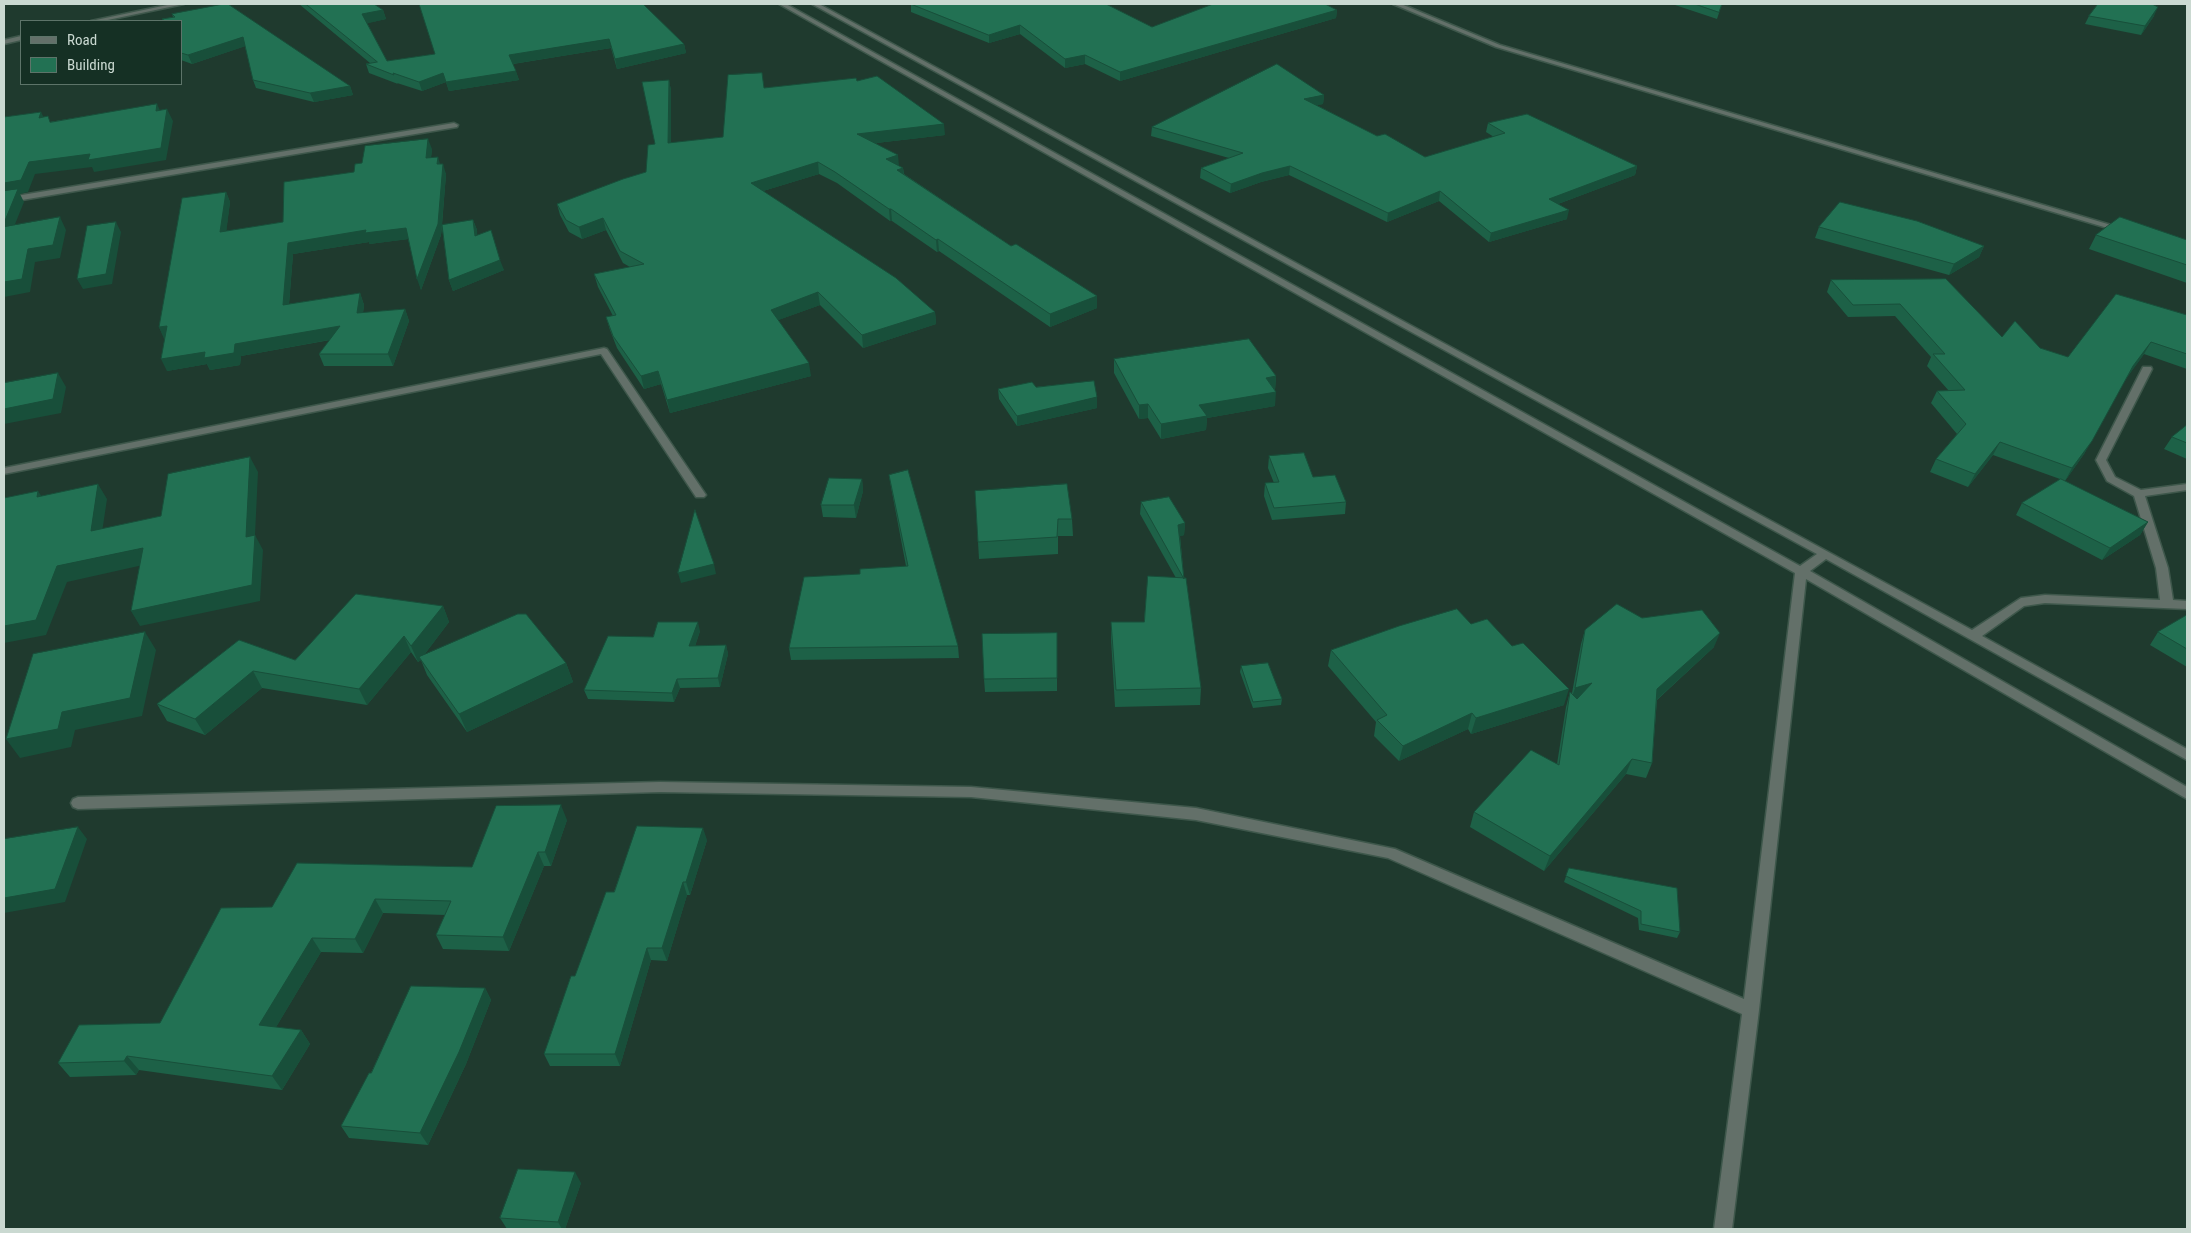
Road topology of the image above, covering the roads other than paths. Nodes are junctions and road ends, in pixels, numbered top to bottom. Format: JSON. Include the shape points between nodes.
{"nodes":[{"id":1,"x":181,"y":4,"type":"edge"},
{"id":2,"x":782,"y":4,"type":"edge"},
{"id":3,"x":815,"y":4,"type":"edge"},
{"id":4,"x":1396,"y":4,"type":"edge"},
{"id":5,"x":99,"y":20,"type":"edge"},
{"id":6,"x":20,"y":38,"type":"edge"},
{"id":7,"x":4,"y":42,"type":"edge"},
{"id":8,"x":454,"y":125,"type":"dead end"},
{"id":9,"x":4,"y":201,"type":"edge"},
{"id":10,"x":2130,"y":232,"type":"edge"},
{"id":11,"x":2146,"y":369,"type":"edge"},
{"id":12,"x":4,"y":471,"type":"edge"},
{"id":13,"x":2187,"y":487,"type":"edge"},
{"id":14,"x":2139,"y":494,"type":"junction"},
{"id":15,"x":700,"y":495,"type":"dead end"},
{"id":16,"x":1825,"y":554,"type":"junction"},
{"id":17,"x":1801,"y":571,"type":"junction"},
{"id":18,"x":2167,"y":603,"type":"junction"},
{"id":19,"x":2187,"y":605,"type":"edge"},
{"id":20,"x":1973,"y":636,"type":"junction"},
{"id":21,"x":2187,"y":755,"type":"edge"},
{"id":22,"x":2187,"y":794,"type":"edge"},
{"id":23,"x":78,"y":803,"type":"dead end"},
{"id":24,"x":1751,"y":1010,"type":"junction"},
{"id":25,"x":1723,"y":1229,"type":"edge"}],
"edges":[{"from":1,"to":5,"type":"street"},
{"from":2,"to":17,"type":"street"},
{"from":3,"to":16,"type":"street"},
{"from":4,"to":10,"type":"street","via":[[1498,46]]},
{"from":6,"to":7,"type":"street"},
{"from":8,"to":9,"type":"street"},
{"from":11,"to":14,"type":"street","via":[[2100,460],[2111,479]]},
{"from":12,"to":15,"type":"street","via":[[604,351]]},
{"from":13,"to":14,"type":"street"},
{"from":14,"to":18,"type":"street","via":[[2162,568]]},
{"from":16,"to":17,"type":"street"},
{"from":16,"to":20,"type":"street"},
{"from":17,"to":22,"type":"street"},
{"from":17,"to":24,"type":"street"},
{"from":18,"to":19,"type":"street"},
{"from":18,"to":20,"type":"street","via":[[2045,599],[2021,602]]},
{"from":20,"to":21,"type":"street"},
{"from":23,"to":24,"type":"street","via":[[660,787],[971,792],[1196,814],[1390,852]]},
{"from":24,"to":25,"type":"street"}]}
